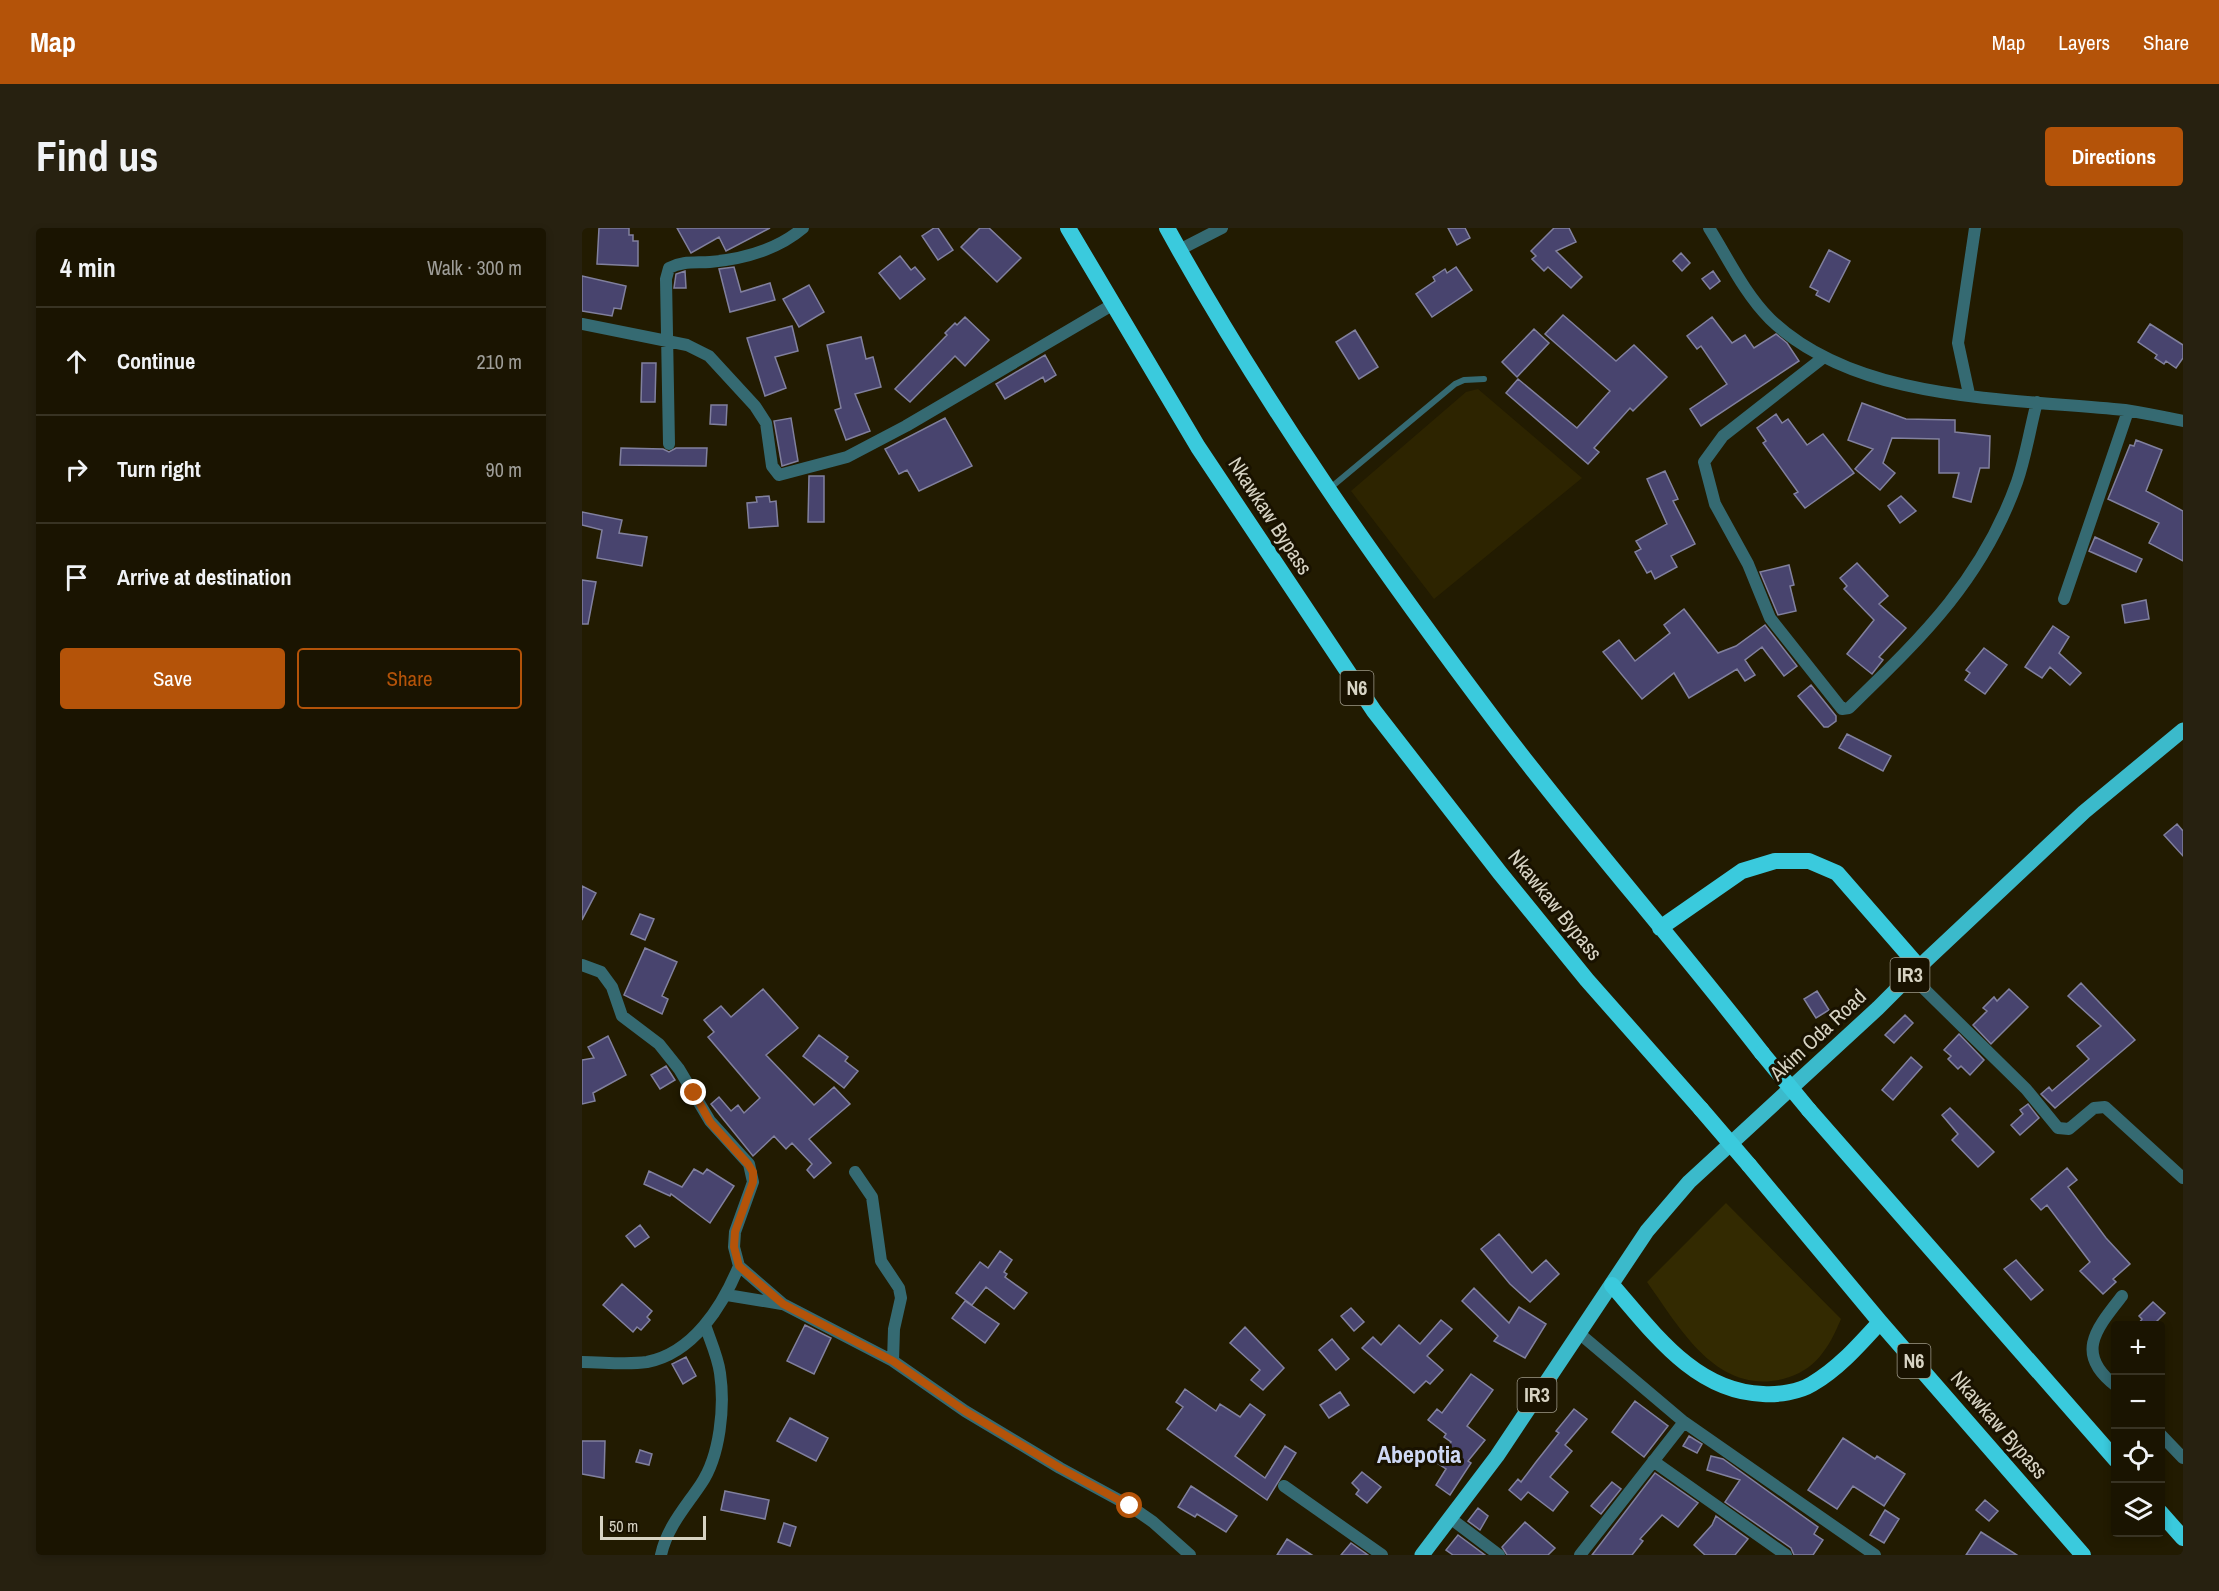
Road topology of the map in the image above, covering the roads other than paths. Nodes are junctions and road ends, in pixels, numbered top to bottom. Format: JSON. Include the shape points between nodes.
{"nodes":[{"id":1,"x":803,"y":228,"type":"edge"},
{"id":2,"x":1068,"y":228,"type":"edge"},
{"id":3,"x":1167,"y":228,"type":"edge"},
{"id":4,"x":1222,"y":228,"type":"edge"},
{"id":5,"x":1709,"y":228,"type":"edge"},
{"id":6,"x":1975,"y":228,"type":"edge"},
{"id":7,"x":1179,"y":250,"type":"junction"},
{"id":8,"x":1112,"y":305,"type":"junction"},
{"id":9,"x":582,"y":324,"type":"edge"},
{"id":10,"x":669,"y":341,"type":"junction"},
{"id":11,"x":1824,"y":357,"type":"junction"},
{"id":12,"x":1484,"y":379,"type":"dead end"},
{"id":13,"x":1969,"y":394,"type":"junction"},
{"id":14,"x":2037,"y":402,"type":"junction"},
{"id":15,"x":2128,"y":411,"type":"junction"},
{"id":16,"x":2183,"y":421,"type":"edge"},
{"id":17,"x":669,"y":444,"type":"dead end"},
{"id":18,"x":1329,"y":490,"type":"junction"},
{"id":19,"x":2064,"y":600,"type":"dead end"},
{"id":20,"x":2183,"y":730,"type":"edge"},
{"id":21,"x":1660,"y":928,"type":"junction"},
{"id":22,"x":582,"y":966,"type":"edge"},
{"id":23,"x":1914,"y":971,"type":"junction"},
{"id":24,"x":855,"y":1172,"type":"dead end"},
{"id":25,"x":2183,"y":1178,"type":"edge"},
{"id":26,"x":739,"y":1266,"type":"junction"},
{"id":27,"x":1612,"y":1285,"type":"junction"},
{"id":28,"x":727,"y":1295,"type":"junction"},
{"id":29,"x":2122,"y":1296,"type":"dead end"},
{"id":30,"x":783,"y":1304,"type":"junction"},
{"id":31,"x":1880,"y":1322,"type":"junction"},
{"id":32,"x":705,"y":1325,"type":"junction"},
{"id":33,"x":1580,"y":1334,"type":"junction"},
{"id":34,"x":893,"y":1361,"type":"junction"},
{"id":35,"x":582,"y":1362,"type":"edge"},
{"id":36,"x":2111,"y":1383,"type":"edge"},
{"id":37,"x":1684,"y":1422,"type":"junction"},
{"id":38,"x":2165,"y":1439,"type":"edge"},
{"id":39,"x":2165,"y":1452,"type":"edge"},
{"id":40,"x":2181,"y":1454,"type":"edge"},
{"id":41,"x":2111,"y":1455,"type":"edge"},
{"id":42,"x":1653,"y":1461,"type":"junction"},
{"id":43,"x":1284,"y":1486,"type":"dead end"},
{"id":44,"x":1450,"y":1518,"type":"junction"},
{"id":45,"x":2165,"y":1518,"type":"edge"},
{"id":46,"x":2183,"y":1538,"type":"edge"},
{"id":47,"x":661,"y":1555,"type":"edge"},
{"id":48,"x":1190,"y":1555,"type":"edge"},
{"id":49,"x":1382,"y":1555,"type":"edge"},
{"id":50,"x":1422,"y":1555,"type":"edge"},
{"id":51,"x":1500,"y":1555,"type":"edge"},
{"id":52,"x":1580,"y":1555,"type":"edge"},
{"id":53,"x":1786,"y":1555,"type":"edge"},
{"id":54,"x":1875,"y":1555,"type":"edge"},
{"id":55,"x":2082,"y":1555,"type":"edge"}],
"edges":[{"from":1,"to":10,"type":"street","via":[[790,240],[756,254],[680,262],[669,268]]},
{"from":2,"to":8,"type":"highway","name":"Nkawkaw Bypass","number":"N6"},
{"from":3,"to":7,"type":"highway"},
{"from":4,"to":7,"type":"street"},
{"from":5,"to":11,"type":"street","via":[[1746,289],[1769,317],[1790,336]]},
{"from":6,"to":13,"type":"street","via":[[1958,343]]},
{"from":7,"to":18,"type":"highway"},
{"from":8,"to":10,"type":"street","via":[[983,383],[847,457],[779,475],[771,466],[766,423],[755,406],[709,356]]},
{"from":8,"to":31,"type":"highway","name":"Nkawkaw Bypass","number":"N6","bridge":true,"via":[[1204,457],[1374,711],[1565,953]]},
{"from":9,"to":10,"type":"street"},
{"from":10,"to":17,"type":"street"},
{"from":11,"to":13,"type":"street","via":[[1870,376],[1932,391]]},
{"from":11,"to":14,"type":"street","via":[[1723,436],[1704,462],[1715,504],[1748,564],[1770,618],[1842,709],[1850,708],[1900,659],[1971,576],[1991,542],[2017,481]]},
{"from":12,"to":18,"type":"lane","via":[[1455,384]]},
{"from":13,"to":14,"type":"street"},
{"from":14,"to":15,"type":"street"},
{"from":15,"to":16,"type":"street"},
{"from":15,"to":19,"type":"street"},
{"from":18,"to":21,"type":"highway","via":[[1498,726]]},
{"from":20,"to":23,"type":"main road","name":"Akim Oda Road","number":"IR3","via":[[2084,812]]},
{"from":21,"to":23,"type":"highway","via":[[1742,871],[1776,861],[1809,861],[1837,873]]},
{"from":21,"to":41,"type":"highway","bridge":true,"via":[[1809,1110]]},
{"from":22,"to":26,"type":"street","via":[[601,972],[612,987],[622,1016],[659,1044],[679,1069],[710,1122],[753,1172],[735,1232]]},
{"from":23,"to":25,"type":"street","via":[[2058,1128],[2069,1129],[2094,1108],[2105,1107]]},
{"from":23,"to":27,"type":"main road","name":"Akim Oda Road","number":"IR3","via":[[1689,1182],[1647,1231]]},
{"from":24,"to":34,"type":"street","via":[[872,1197],[881,1261],[899,1288]]},
{"from":26,"to":28,"type":"street"},
{"from":26,"to":30,"type":"street"},
{"from":27,"to":31,"type":"highway","via":[[1681,1361],[1717,1384],[1744,1394],[1777,1395],[1810,1386],[1841,1364]]},
{"from":27,"to":33,"type":"main road","number":"IR3"},
{"from":28,"to":30,"type":"street"},
{"from":28,"to":32,"type":"street"},
{"from":29,"to":36,"type":"street","via":[[2100,1324],[2093,1347],[2100,1375]]},
{"from":30,"to":34,"type":"street"},
{"from":31,"to":55,"type":"highway","name":"Nkawkaw Bypass","number":"N6"},
{"from":32,"to":35,"type":"street","via":[[666,1357],[644,1362]]},
{"from":32,"to":47,"type":"street","via":[[720,1373],[720,1417],[714,1458],[703,1482],[665,1536]]},
{"from":33,"to":37,"type":"street"},
{"from":33,"to":44,"type":"main road","number":"IR3"},
{"from":34,"to":48,"type":"street","via":[[1012,1440],[1130,1506]]},
{"from":37,"to":42,"type":"street"},
{"from":37,"to":54,"type":"street"},
{"from":38,"to":40,"type":"street"},
{"from":39,"to":40,"type":"street"},
{"from":42,"to":52,"type":"street"},
{"from":42,"to":53,"type":"street"},
{"from":43,"to":49,"type":"street"},
{"from":44,"to":50,"type":"main road","number":"IR3"},
{"from":44,"to":51,"type":"street"},
{"from":45,"to":46,"type":"highway"}]}
